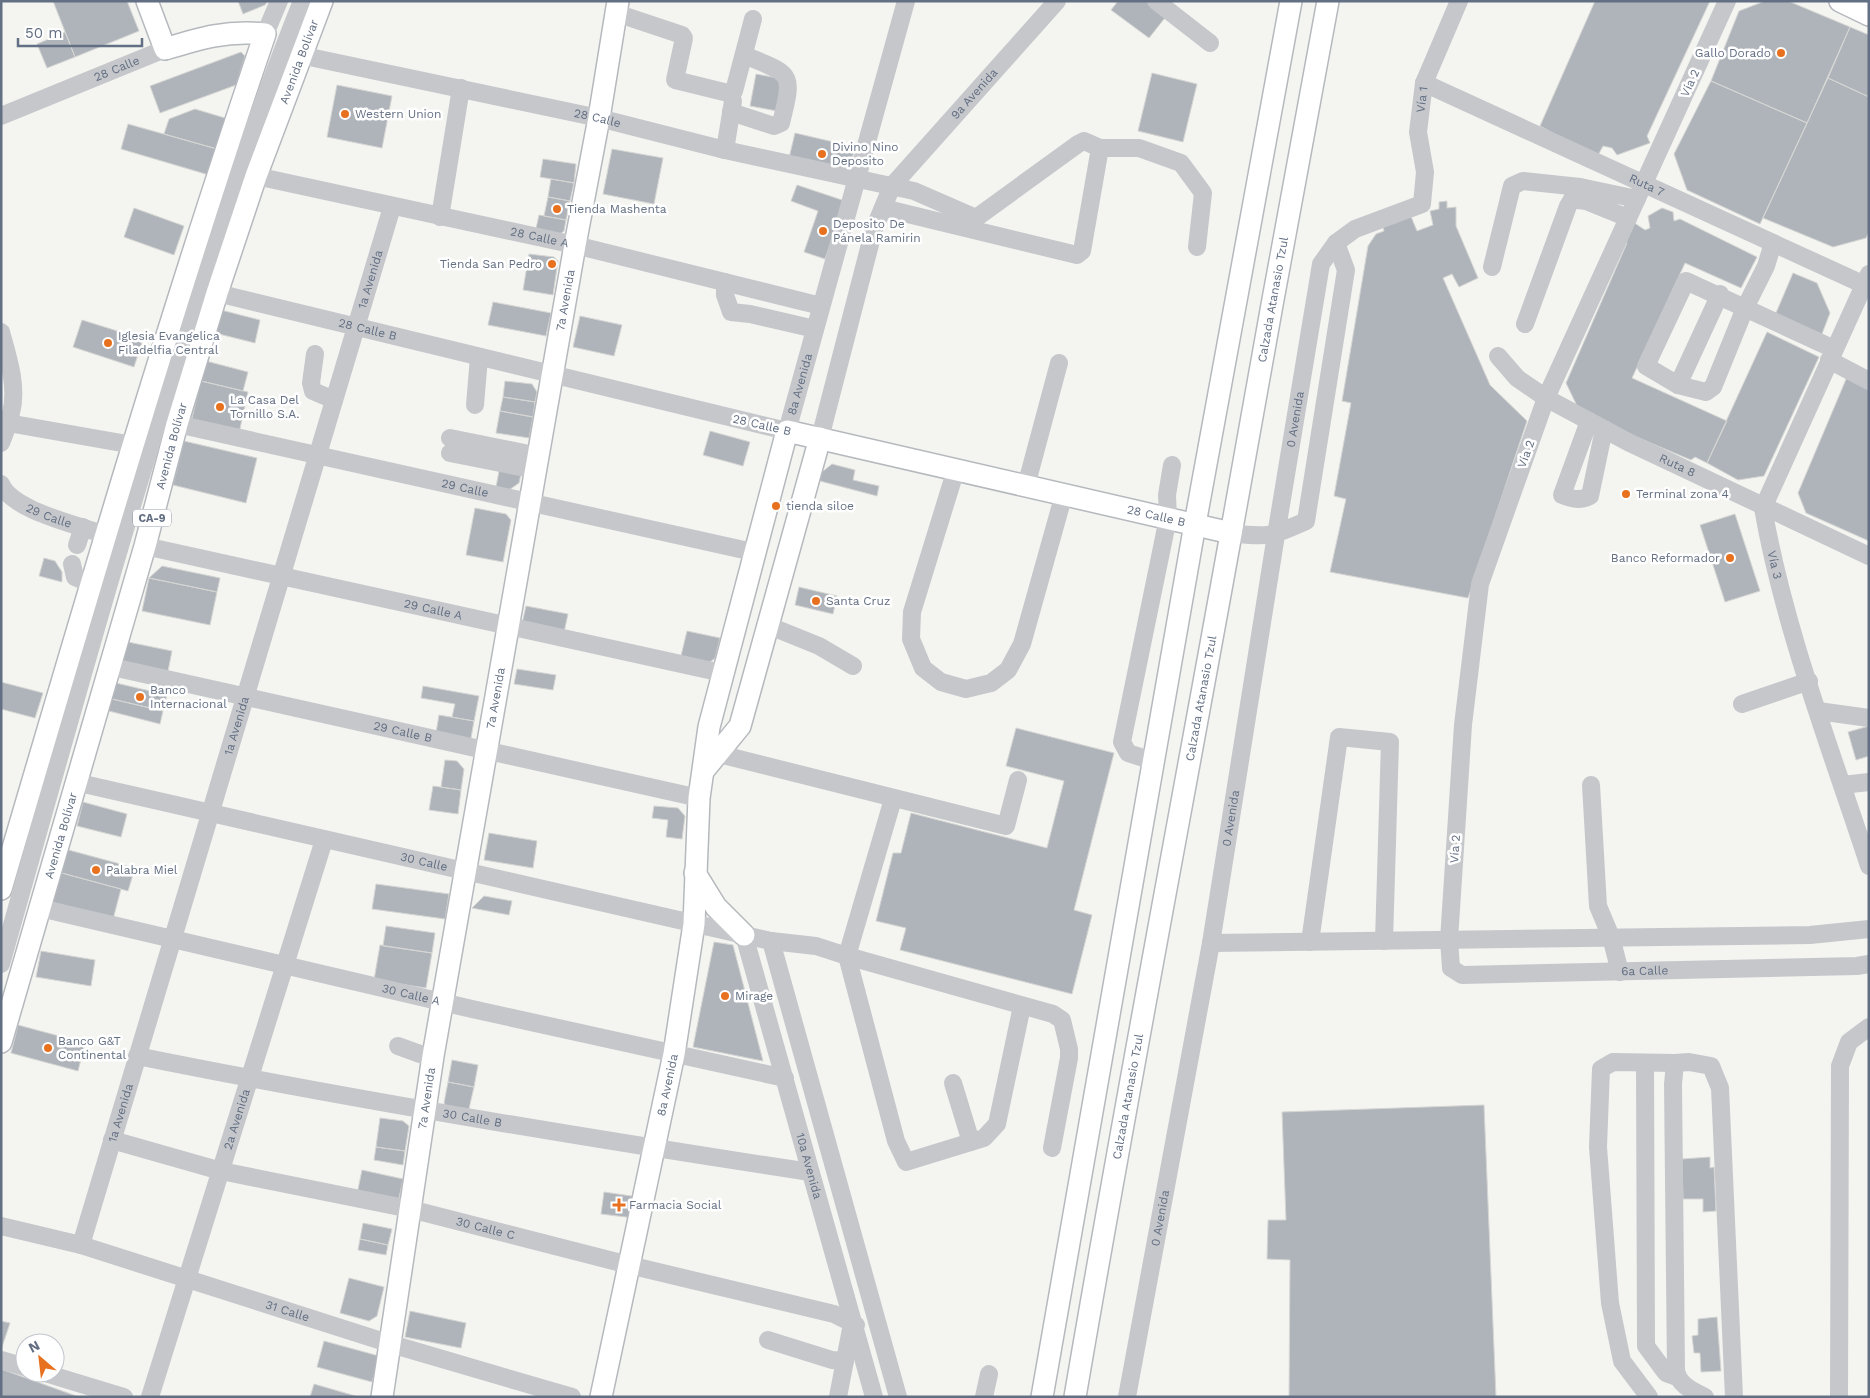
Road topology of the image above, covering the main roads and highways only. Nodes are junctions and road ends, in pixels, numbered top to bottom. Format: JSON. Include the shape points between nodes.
{"nodes":[{"id":1,"x":147,"y":1,"type":"edge"},
{"id":2,"x":322,"y":1,"type":"edge"},
{"id":3,"x":1291,"y":1,"type":"edge"},
{"id":4,"x":1328,"y":1,"type":"edge"},
{"id":5,"x":1840,"y":1,"type":"edge"},
{"id":6,"x":617,"y":7,"type":"edge"},
{"id":7,"x":1869,"y":14,"type":"edge"},
{"id":8,"x":787,"y":431,"type":"joint"},
{"id":9,"x":820,"y":438,"type":"junction"},
{"id":10,"x":1195,"y":524,"type":"junction"},
{"id":11,"x":1231,"y":533,"type":"junction"},
{"id":12,"x":710,"y":759,"type":"junction"},
{"id":13,"x":695,"y":873,"type":"junction"},
{"id":14,"x":1,"y":889,"type":"edge"},
{"id":15,"x":744,"y":935,"type":"road end"},
{"id":16,"x":1,"y":1042,"type":"edge"},
{"id":17,"x":382,"y":1397,"type":"edge"},
{"id":18,"x":601,"y":1397,"type":"edge"},
{"id":19,"x":1042,"y":1397,"type":"edge"},
{"id":20,"x":1075,"y":1397,"type":"edge"}],
"edges":[{"from":1,"to":14,"type":"main road","name":"28 Calle","via":[[165,50],[212,35],[240,31],[265,34],[105,535]]},
{"from":2,"to":16,"type":"main road","name":"Avenida Bolívar","number":"CA-9","via":[[256,176],[217,293]]},
{"from":3,"to":10,"type":"main road"},
{"from":4,"to":11,"type":"main road","name":"Calzada Atanasio Tzul"},
{"from":5,"to":7,"type":"main road"},
{"from":6,"to":17,"type":"main road","name":"7a Avenida","via":[[424,1108]]},
{"from":8,"to":9,"type":"main road","name":"28 Calle B"},
{"from":8,"to":12,"type":"main road","name":"8a Avenida","via":[[709,727]]},
{"from":9,"to":10,"type":"main road","name":"28 Calle B"},
{"from":9,"to":12,"type":"main road","name":"8a Avenida","via":[[740,726]]},
{"from":10,"to":11,"type":"main road","name":"28 Calle B"},
{"from":10,"to":19,"type":"main road"},
{"from":11,"to":20,"type":"main road","name":"Calzada Atanasio Tzul","via":[[1120,1130]]},
{"from":12,"to":13,"type":"main road","name":"8a Avenida","via":[[699,798]]},
{"from":13,"to":15,"type":"main road","via":[[716,907]]},
{"from":13,"to":18,"type":"main road","name":"8a Avenida","via":[[694,924],[674,1054]]}]}
